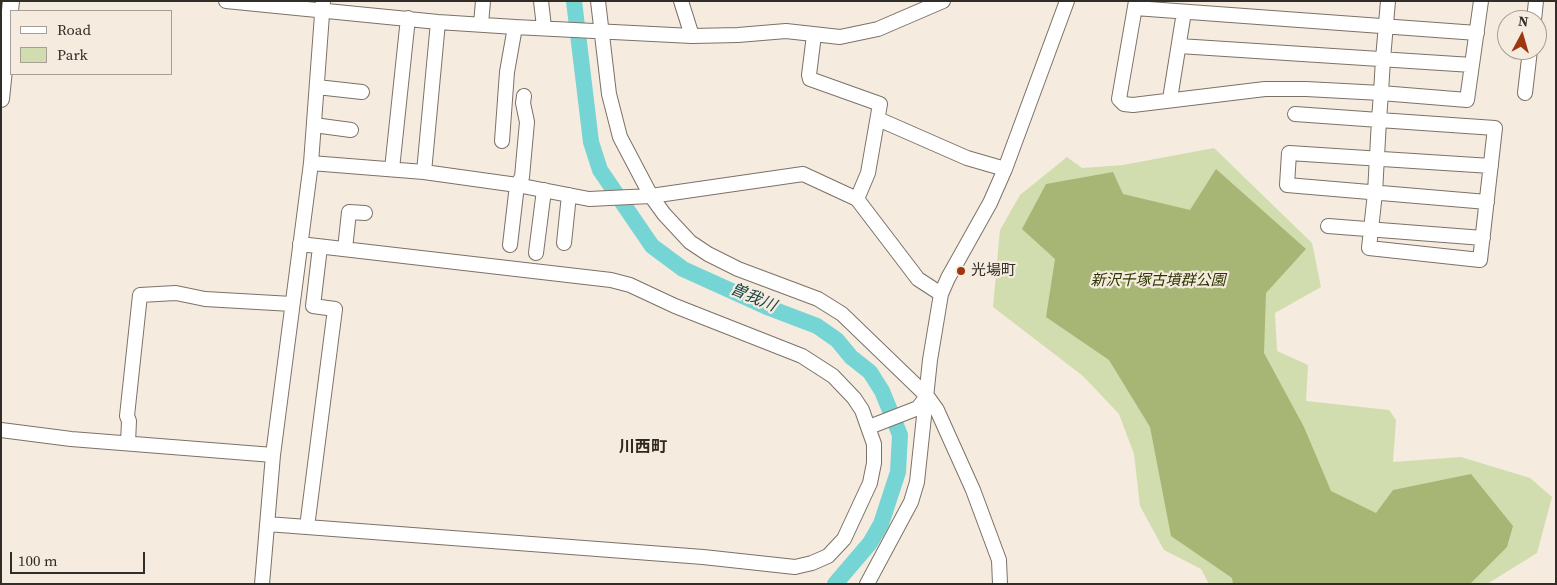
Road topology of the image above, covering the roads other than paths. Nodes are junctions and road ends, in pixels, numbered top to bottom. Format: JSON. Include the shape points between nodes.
{"nodes":[{"id":1,"x":226,"y":1,"type":"edge"},
{"id":2,"x":483,"y":1,"type":"edge"},
{"id":3,"x":542,"y":1,"type":"edge"},
{"id":4,"x":598,"y":1,"type":"edge"},
{"id":5,"x":681,"y":1,"type":"edge"},
{"id":6,"x":943,"y":1,"type":"edge"},
{"id":7,"x":1067,"y":1,"type":"edge"},
{"id":8,"x":1388,"y":1,"type":"edge"},
{"id":9,"x":1481,"y":1,"type":"edge"},
{"id":10,"x":323,"y":5,"type":"edge"},
{"id":11,"x":1135,"y":5,"type":"edge"},
{"id":12,"x":10,"y":11,"type":"edge"},
{"id":13,"x":1184,"y":12,"type":"junction"},
{"id":14,"x":408,"y":18,"type":"junction"},
{"id":15,"x":438,"y":22,"type":"junction"},
{"id":16,"x":481,"y":24,"type":"junction"},
{"id":17,"x":1386,"y":26,"type":"junction"},
{"id":18,"x":515,"y":27,"type":"junction"},
{"id":19,"x":546,"y":28,"type":"junction"},
{"id":20,"x":599,"y":31,"type":"junction"},
{"id":21,"x":1477,"y":33,"type":"junction"},
{"id":22,"x":814,"y":35,"type":"junction"},
{"id":23,"x":692,"y":36,"type":"junction"},
{"id":24,"x":1178,"y":46,"type":"junction"},
{"id":25,"x":1383,"y":59,"type":"junction"},
{"id":26,"x":1529,"y":60,"type":"edge"},
{"id":27,"x":1472,"y":65,"type":"junction"},
{"id":28,"x":317,"y":86,"type":"junction"},
{"id":29,"x":362,"y":92,"type":"dead end"},
{"id":30,"x":1381,"y":93,"type":"junction"},
{"id":31,"x":1525,"y":93,"type":"dead end"},
{"id":32,"x":524,"y":96,"type":"dead end"},
{"id":33,"x":1,"y":99,"type":"edge"},
{"id":34,"x":1170,"y":99,"type":"junction"},
{"id":35,"x":1295,"y":114,"type":"dead end"},
{"id":36,"x":878,"y":119,"type":"junction"},
{"id":37,"x":1380,"y":120,"type":"junction"},
{"id":38,"x":314,"y":125,"type":"junction"},
{"id":39,"x":351,"y":130,"type":"dead end"},
{"id":40,"x":502,"y":141,"type":"dead end"},
{"id":41,"x":1377,"y":159,"type":"junction"},
{"id":42,"x":311,"y":162,"type":"junction"},
{"id":43,"x":1491,"y":166,"type":"junction"},
{"id":44,"x":1005,"y":169,"type":"junction"},
{"id":45,"x":392,"y":170,"type":"junction"},
{"id":46,"x":424,"y":172,"type":"junction"},
{"id":47,"x":517,"y":185,"type":"junction"},
{"id":48,"x":544,"y":190,"type":"junction"},
{"id":49,"x":1375,"y":193,"type":"junction"},
{"id":50,"x":570,"y":195,"type":"junction"},
{"id":51,"x":647,"y":196,"type":"junction"},
{"id":52,"x":857,"y":199,"type":"junction"},
{"id":53,"x":1487,"y":202,"type":"junction"},
{"id":54,"x":366,"y":213,"type":"dead end"},
{"id":55,"x":1328,"y":226,"type":"dead end"},
{"id":56,"x":1371,"y":229,"type":"junction"},
{"id":57,"x":1483,"y":238,"type":"junction"},
{"id":58,"x":564,"y":243,"type":"dead end"},
{"id":59,"x":300,"y":244,"type":"junction"},
{"id":60,"x":510,"y":245,"type":"dead end"},
{"id":61,"x":320,"y":246,"type":"junction"},
{"id":62,"x":346,"y":249,"type":"junction"},
{"id":63,"x":536,"y":254,"type":"dead end"},
{"id":64,"x":941,"y":294,"type":"junction"},
{"id":65,"x":292,"y":304,"type":"junction"},
{"id":66,"x":927,"y":396,"type":"junction"},
{"id":67,"x":872,"y":426,"type":"junction"},
{"id":68,"x":1,"y":430,"type":"edge"},
{"id":69,"x":128,"y":443,"type":"junction"},
{"id":70,"x":274,"y":455,"type":"junction"},
{"id":71,"x":267,"y":524,"type":"junction"},
{"id":72,"x":307,"y":528,"type":"junction"},
{"id":73,"x":262,"y":584,"type":"edge"},
{"id":74,"x":867,"y":584,"type":"edge"},
{"id":75,"x":1000,"y":584,"type":"edge"}],
"edges":[{"from":1,"to":10,"type":"street"},
{"from":2,"to":16,"type":"street"},
{"from":3,"to":19,"type":"street"},
{"from":4,"to":20,"type":"street"},
{"from":5,"to":23,"type":"street"},
{"from":6,"to":22,"type":"street","via":[[878,29],[840,37]]},
{"from":7,"to":44,"type":"street"},
{"from":8,"to":17,"type":"street"},
{"from":9,"to":21,"type":"street"},
{"from":10,"to":14,"type":"street"},
{"from":10,"to":28,"type":"street"},
{"from":11,"to":13,"type":"street"},
{"from":11,"to":34,"type":"street","via":[[1119,99],[1124,104],[1133,105]]},
{"from":12,"to":33,"type":"main road"},
{"from":13,"to":17,"type":"street"},
{"from":13,"to":24,"type":"street"},
{"from":14,"to":15,"type":"street"},
{"from":14,"to":45,"type":"street"},
{"from":15,"to":16,"type":"street"},
{"from":15,"to":46,"type":"street"},
{"from":16,"to":18,"type":"street"},
{"from":17,"to":21,"type":"street"},
{"from":17,"to":25,"type":"street"},
{"from":18,"to":19,"type":"street"},
{"from":18,"to":40,"type":"street","via":[[507,72]]},
{"from":19,"to":20,"type":"street"},
{"from":20,"to":23,"type":"street"},
{"from":20,"to":51,"type":"street","via":[[620,137]]},
{"from":21,"to":27,"type":"street"},
{"from":22,"to":23,"type":"street","via":[[786,31]]},
{"from":22,"to":36,"type":"street","via":[[810,79],[880,104]]},
{"from":24,"to":25,"type":"street"},
{"from":24,"to":34,"type":"street"},
{"from":25,"to":27,"type":"street"},
{"from":25,"to":30,"type":"street"},
{"from":26,"to":31,"type":"street"},
{"from":27,"to":30,"type":"street","via":[[1467,100]]},
{"from":28,"to":29,"type":"street"},
{"from":28,"to":38,"type":"street"},
{"from":30,"to":34,"type":"street","via":[[1265,89]]},
{"from":30,"to":37,"type":"street"},
{"from":32,"to":47,"type":"street","via":[[526,122],[522,177]]},
{"from":35,"to":37,"type":"street"},
{"from":36,"to":44,"type":"street","via":[[967,158]]},
{"from":36,"to":52,"type":"street","via":[[868,173]]},
{"from":37,"to":41,"type":"street"},
{"from":37,"to":43,"type":"street","via":[[1495,128]]},
{"from":38,"to":39,"type":"street"},
{"from":38,"to":42,"type":"street"},
{"from":41,"to":43,"type":"street"},
{"from":41,"to":49,"type":"street"},
{"from":41,"to":49,"type":"street","via":[[1289,153],[1287,185]]},
{"from":42,"to":45,"type":"street"},
{"from":42,"to":59,"type":"street"},
{"from":43,"to":53,"type":"street"},
{"from":44,"to":64,"type":"street"},
{"from":45,"to":46,"type":"street"},
{"from":46,"to":47,"type":"street"},
{"from":47,"to":48,"type":"street"},
{"from":47,"to":60,"type":"street"},
{"from":48,"to":50,"type":"street"},
{"from":48,"to":63,"type":"street"},
{"from":49,"to":53,"type":"street"},
{"from":49,"to":56,"type":"street"},
{"from":50,"to":51,"type":"street","via":[[593,198]]},
{"from":50,"to":58,"type":"street"},
{"from":51,"to":52,"type":"street","via":[[803,174]]},
{"from":51,"to":66,"type":"street","via":[[690,242],[708,254],[738,269],[818,299],[842,314]]},
{"from":52,"to":64,"type":"street","via":[[918,279]]},
{"from":53,"to":57,"type":"street"},
{"from":54,"to":62,"type":"street","via":[[349,212]]},
{"from":55,"to":56,"type":"street"},
{"from":56,"to":57,"type":"street"},
{"from":56,"to":57,"type":"street","via":[[1369,248],[1480,260]]},
{"from":59,"to":61,"type":"street"},
{"from":59,"to":65,"type":"street"},
{"from":61,"to":62,"type":"street"},
{"from":61,"to":72,"type":"street","via":[[313,306],[335,310]]},
{"from":62,"to":67,"type":"street","via":[[604,279],[630,285],[802,356],[823,368],[854,398]]},
{"from":64,"to":66,"type":"street"},
{"from":65,"to":69,"type":"street","via":[[205,299],[176,293],[140,295],[127,416],[130,421]]},
{"from":65,"to":70,"type":"street"},
{"from":66,"to":67,"type":"street","via":[[918,408]]},
{"from":66,"to":74,"type":"street","via":[[917,482],[911,502]]},
{"from":66,"to":75,"type":"street","via":[[937,410],[973,490],[999,560]]},
{"from":67,"to":72,"type":"street","via":[[875,454],[872,476],[844,539],[828,556],[795,568],[684,556]]},
{"from":68,"to":69,"type":"street"},
{"from":69,"to":70,"type":"street"},
{"from":70,"to":71,"type":"street"},
{"from":71,"to":72,"type":"street"},
{"from":71,"to":73,"type":"street"}]}
